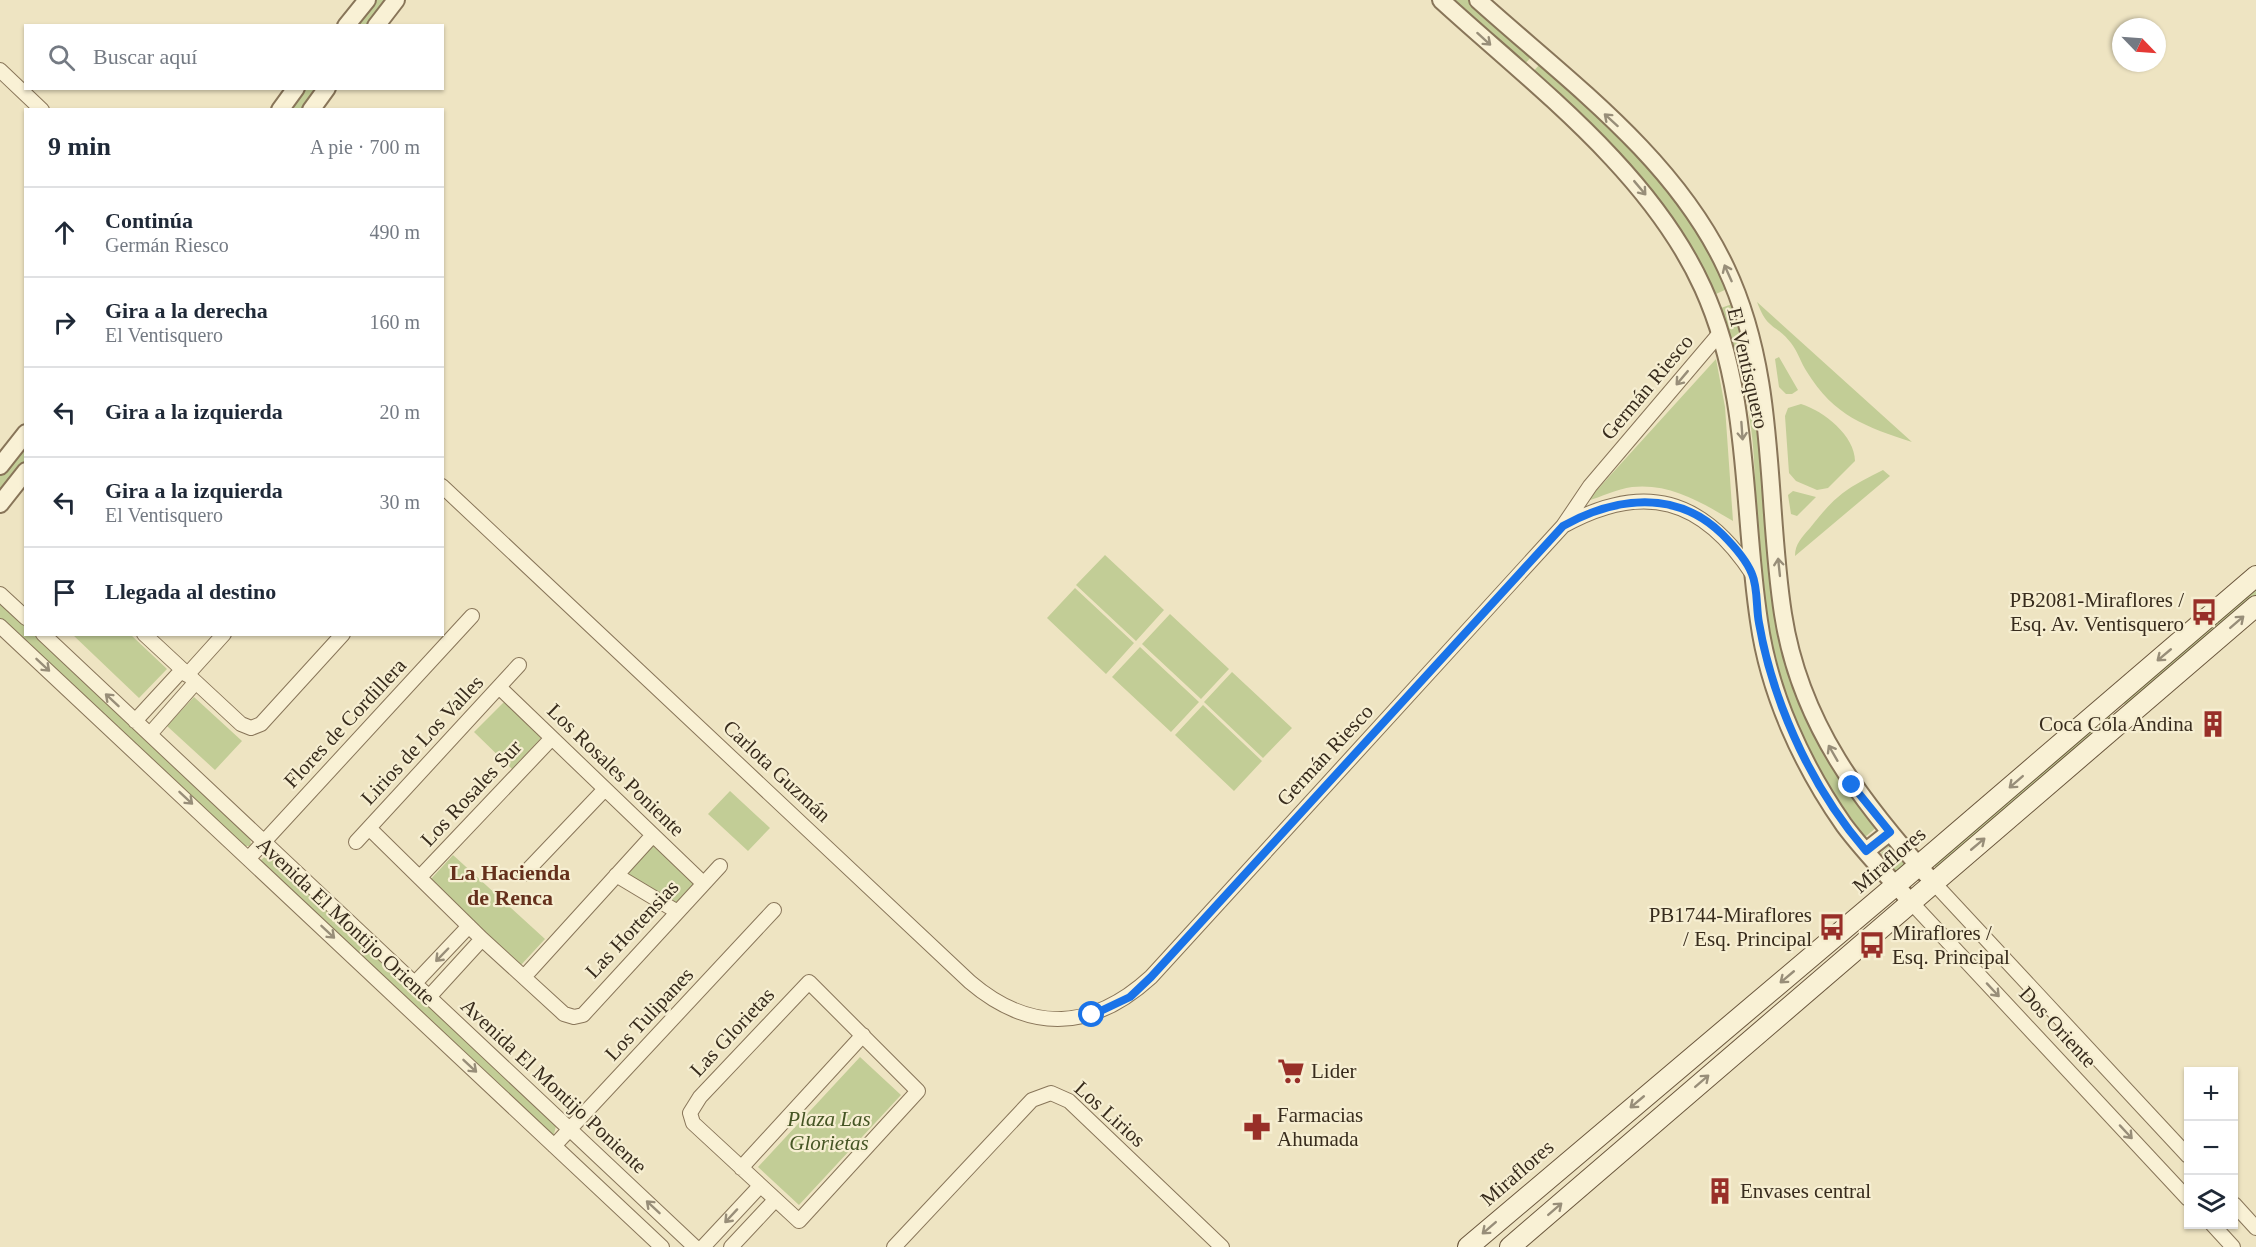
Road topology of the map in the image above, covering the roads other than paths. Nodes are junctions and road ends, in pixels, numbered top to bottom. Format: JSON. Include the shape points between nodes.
{"nodes":[{"id":1,"x":367,"y":0,"type":"edge"},
{"id":2,"x":396,"y":0,"type":"edge"},
{"id":3,"x":1441,"y":0,"type":"edge"},
{"id":4,"x":1478,"y":0,"type":"edge"},
{"id":5,"x":348,"y":24,"type":"edge"},
{"id":6,"x":378,"y":24,"type":"edge"},
{"id":7,"x":1540,"y":56,"type":"junction"},
{"id":8,"x":0,"y":70,"type":"edge"},
{"id":9,"x":1523,"y":75,"type":"junction"},
{"id":10,"x":295,"y":90,"type":"edge"},
{"id":11,"x":325,"y":90,"type":"edge"},
{"id":12,"x":40,"y":108,"type":"edge"},
{"id":13,"x":281,"y":108,"type":"edge"},
{"id":14,"x":312,"y":108,"type":"edge"},
{"id":15,"x":1720,"y":333,"type":"junction"},
{"id":16,"x":24,"y":436,"type":"edge"},
{"id":17,"x":0,"y":466,"type":"edge"},
{"id":18,"x":24,"y":474,"type":"edge"},
{"id":19,"x":444,"y":488,"type":"edge"},
{"id":20,"x":0,"y":504,"type":"edge"},
{"id":21,"x":1563,"y":526,"type":"junction"},
{"id":22,"x":1753,"y":575,"type":"junction"},
{"id":23,"x":2256,"y":576,"type":"edge"},
{"id":24,"x":0,"y":594,"type":"edge"},
{"id":25,"x":2256,"y":606,"type":"edge"},
{"id":26,"x":24,"y":616,"type":"edge"},
{"id":27,"x":472,"y":616,"type":"dead end"},
{"id":28,"x":0,"y":626,"type":"edge"},
{"id":29,"x":45,"y":636,"type":"edge"},
{"id":30,"x":146,"y":636,"type":"edge"},
{"id":31,"x":222,"y":636,"type":"edge"},
{"id":32,"x":341,"y":636,"type":"edge"},
{"id":33,"x":519,"y":665,"type":"dead end"},
{"id":34,"x":188,"y":676,"type":"junction"},
{"id":35,"x":499,"y":687,"type":"junction"},
{"id":36,"x":2111,"y":700,"type":"junction"},
{"id":37,"x":2129,"y":715,"type":"junction"},
{"id":38,"x":135,"y":721,"type":"junction"},
{"id":39,"x":150,"y":734,"type":"junction"},
{"id":40,"x":552,"y":738,"type":"junction"},
{"id":41,"x":605,"y":789,"type":"junction"},
{"id":42,"x":369,"y":828,"type":"junction"},
{"id":43,"x":1890,"y":832,"type":"junction"},
{"id":44,"x":653,"y":835,"type":"junction"},
{"id":45,"x":265,"y":841,"type":"junction"},
{"id":46,"x":356,"y":842,"type":"dead end"},
{"id":47,"x":1866,"y":851,"type":"junction"},
{"id":48,"x":249,"y":858,"type":"junction"},
{"id":49,"x":720,"y":866,"type":"dead end"},
{"id":50,"x":1918,"y":866,"type":"junction"},
{"id":51,"x":524,"y":874,"type":"dead end"},
{"id":52,"x":616,"y":875,"type":"junction"},
{"id":53,"x":420,"y":877,"type":"junction"},
{"id":54,"x":1933,"y":882,"type":"junction"},
{"id":55,"x":703,"y":883,"type":"junction"},
{"id":56,"x":1896,"y":885,"type":"junction"},
{"id":57,"x":1910,"y":901,"type":"junction"},
{"id":58,"x":774,"y":910,"type":"dead end"},
{"id":59,"x":676,"y":911,"type":"junction"},
{"id":60,"x":469,"y":926,"type":"junction"},
{"id":61,"x":482,"y":939,"type":"junction"},
{"id":62,"x":524,"y":976,"type":"junction"},
{"id":63,"x":415,"y":983,"type":"junction"},
{"id":64,"x":429,"y":997,"type":"junction"},
{"id":65,"x":1113,"y":1007,"type":"joint"},
{"id":66,"x":863,"y":1035,"type":"junction"},
{"id":67,"x":570,"y":1130,"type":"junction"},
{"id":68,"x":1595,"y":1137,"type":"junction"},
{"id":69,"x":555,"y":1146,"type":"junction"},
{"id":70,"x":2184,"y":1152,"type":"edge"},
{"id":71,"x":1613,"y":1159,"type":"junction"},
{"id":72,"x":741,"y":1168,"type":"junction"},
{"id":73,"x":760,"y":1186,"type":"junction"},
{"id":74,"x":2184,"y":1196,"type":"edge"},
{"id":75,"x":775,"y":1200,"type":"junction"},
{"id":76,"x":2238,"y":1208,"type":"edge"},
{"id":77,"x":2256,"y":1228,"type":"edge"},
{"id":78,"x":2217,"y":1229,"type":"edge"},
{"id":79,"x":662,"y":1247,"type":"edge"},
{"id":80,"x":695,"y":1247,"type":"edge"},
{"id":81,"x":703,"y":1247,"type":"edge"},
{"id":82,"x":731,"y":1247,"type":"edge"},
{"id":83,"x":894,"y":1247,"type":"edge"},
{"id":84,"x":1222,"y":1247,"type":"edge"},
{"id":85,"x":1468,"y":1247,"type":"edge"},
{"id":86,"x":1510,"y":1247,"type":"edge"},
{"id":87,"x":2233,"y":1247,"type":"edge"}],
"edges":[{"from":1,"to":5,"type":"street"},
{"from":2,"to":6,"type":"street"},
{"from":3,"to":9,"type":"street","name":"El Ventisquero","one_way":true},
{"from":4,"to":7,"type":"street","name":"El Ventisquero"},
{"from":7,"to":9,"type":"street"},
{"from":43,"to":7,"type":"street","name":"El Ventisquero","one_way":true,"via":[[1852,785],[1819,729],[1800,680],[1784,616],[1760,374],[1746,318],[1726,268],[1700,220],[1667,176],[1625,132]]},
{"from":8,"to":12,"type":"street"},
{"from":9,"to":15,"type":"street","name":"El Ventisquero","one_way":true,"via":[[1641,188],[1675,234],[1702,285]]},
{"from":10,"to":13,"type":"street"},
{"from":11,"to":14,"type":"street"},
{"from":15,"to":21,"type":"street","name":"Germán Riesco","one_way":true,"via":[[1590,486]]},
{"from":15,"to":22,"type":"street","name":"El Ventisquero","one_way":true,"via":[[1741,418]]},
{"from":16,"to":17,"type":"street"},
{"from":18,"to":20,"type":"street"},
{"from":19,"to":65,"type":"street","name":"Carlota Guzmán","via":[[980,991],[1016,1011],[1041,1018],[1078,1018]]},
{"from":21,"to":22,"type":"street","name":"Germán Riesco","via":[[1619,504],[1644,501],[1677,506],[1719,530]]},
{"from":21,"to":65,"type":"street","name":"Germán Riesco","via":[[1151,977]]},
{"from":22,"to":47,"type":"street","name":"El Ventisquero","via":[[1769,670],[1786,717],[1818,785]]},
{"from":23,"to":36,"type":"main road","name":"Miraflores","one_way":true},
{"from":24,"to":26,"type":"street"},
{"from":37,"to":25,"type":"main road","one_way":true},
{"from":27,"to":45,"type":"street","name":"Flores de Cordillera"},
{"from":28,"to":48,"type":"street","name":"Avenida El Montijo Oriente","one_way":true},
{"from":38,"to":29,"type":"street","name":"Avenida El Montijo Poniente","one_way":true},
{"from":30,"to":34,"type":"street"},
{"from":31,"to":34,"type":"street"},
{"from":32,"to":34,"type":"street","via":[[255,727],[244,726]]},
{"from":33,"to":35,"type":"street","name":"Lirios de Los Valles"},
{"from":34,"to":38,"type":"street"},
{"from":34,"to":39,"type":"street"},
{"from":35,"to":40,"type":"street","name":"Los Rosales Poniente"},
{"from":35,"to":42,"type":"street","name":"Lirios de Los Valles"},
{"from":36,"to":37,"type":"main road","via":[[2118,712]]},
{"from":36,"to":50,"type":"main road","name":"Miraflores","one_way":true},
{"from":54,"to":37,"type":"main road","one_way":true},
{"from":38,"to":39,"type":"street","name":"Avenida El Montijo Poniente"},
{"from":39,"to":45,"type":"street","name":"Avenida El Montijo Poniente"},
{"from":40,"to":41,"type":"street","name":"Los Rosales Poniente"},
{"from":40,"to":53,"type":"street","name":"Los Rosales Sur"},
{"from":41,"to":44,"type":"street","name":"Los Rosales Poniente"},
{"from":41,"to":51,"type":"street"},
{"from":42,"to":46,"type":"street","name":"Lirios de Los Valles"},
{"from":42,"to":53,"type":"street"},
{"from":43,"to":47,"type":"street"},
{"from":43,"to":50,"type":"street","name":"El Ventisquero"},
{"from":44,"to":52,"type":"street"},
{"from":44,"to":55,"type":"street","name":"Los Rosales Poniente"},
{"from":45,"to":48,"type":"street","name":"Flores de Cordillera"},
{"from":45,"to":63,"type":"street","name":"Avenida El Montijo Poniente"},
{"from":47,"to":56,"type":"street","name":"El Ventisquero"},
{"from":48,"to":69,"type":"street","name":"Avenida El Montijo Oriente","one_way":true},
{"from":49,"to":55,"type":"street","name":"Las Hortensias"},
{"from":50,"to":54,"type":"street","name":"Dos Oriente"},
{"from":50,"to":56,"type":"main road","name":"Miraflores"},
{"from":52,"to":59,"type":"street"},
{"from":52,"to":62,"type":"street"},
{"from":53,"to":60,"type":"street"},
{"from":54,"to":57,"type":"main road"},
{"from":54,"to":70,"type":"street","name":"Dos Oriente"},
{"from":55,"to":59,"type":"street","name":"Las Hortensias"},
{"from":56,"to":57,"type":"street","name":"Dos Oriente"},
{"from":56,"to":68,"type":"main road","name":"Miraflores","one_way":true},
{"from":71,"to":57,"type":"main road","one_way":true},
{"from":57,"to":74,"type":"street","name":"Dos Oriente","one_way":true},
{"from":58,"to":67,"type":"street","name":"Los Tulipanes"},
{"from":59,"to":62,"type":"street","name":"Las Hortensias","via":[[582,1014],[564,1014]]},
{"from":60,"to":61,"type":"street"},
{"from":60,"to":63,"type":"street","one_way":true},
{"from":61,"to":62,"type":"street"},
{"from":61,"to":64,"type":"street"},
{"from":63,"to":64,"type":"street","name":"Avenida El Montijo Poniente"},
{"from":64,"to":67,"type":"street","name":"Avenida El Montijo Poniente"},
{"from":66,"to":72,"type":"street"},
{"from":66,"to":72,"type":"street","name":"Las Glorietas","via":[[809,982],[700,1097],[690,1113],[693,1123]]},
{"from":66,"to":75,"type":"street","name":"Las Glorietas","via":[[918,1091],[799,1221]]},
{"from":67,"to":69,"type":"street","name":"Los Tulipanes"},
{"from":80,"to":67,"type":"street","name":"Avenida El Montijo Poniente","one_way":true},
{"from":68,"to":71,"type":"main road"},
{"from":68,"to":85,"type":"main road","name":"Miraflores","one_way":true},
{"from":69,"to":79,"type":"street","name":"Avenida El Montijo Oriente"},
{"from":86,"to":71,"type":"main road","one_way":true},
{"from":72,"to":73,"type":"street","name":"Las Glorietas"},
{"from":73,"to":75,"type":"street","name":"Las Glorietas"},
{"from":73,"to":81,"type":"street","one_way":true},
{"from":75,"to":82,"type":"street"},
{"from":76,"to":77,"type":"street"},
{"from":78,"to":87,"type":"street"},
{"from":83,"to":84,"type":"street","name":"Los Lirios","via":[[1032,1100],[1051,1093],[1069,1101]]}]}
